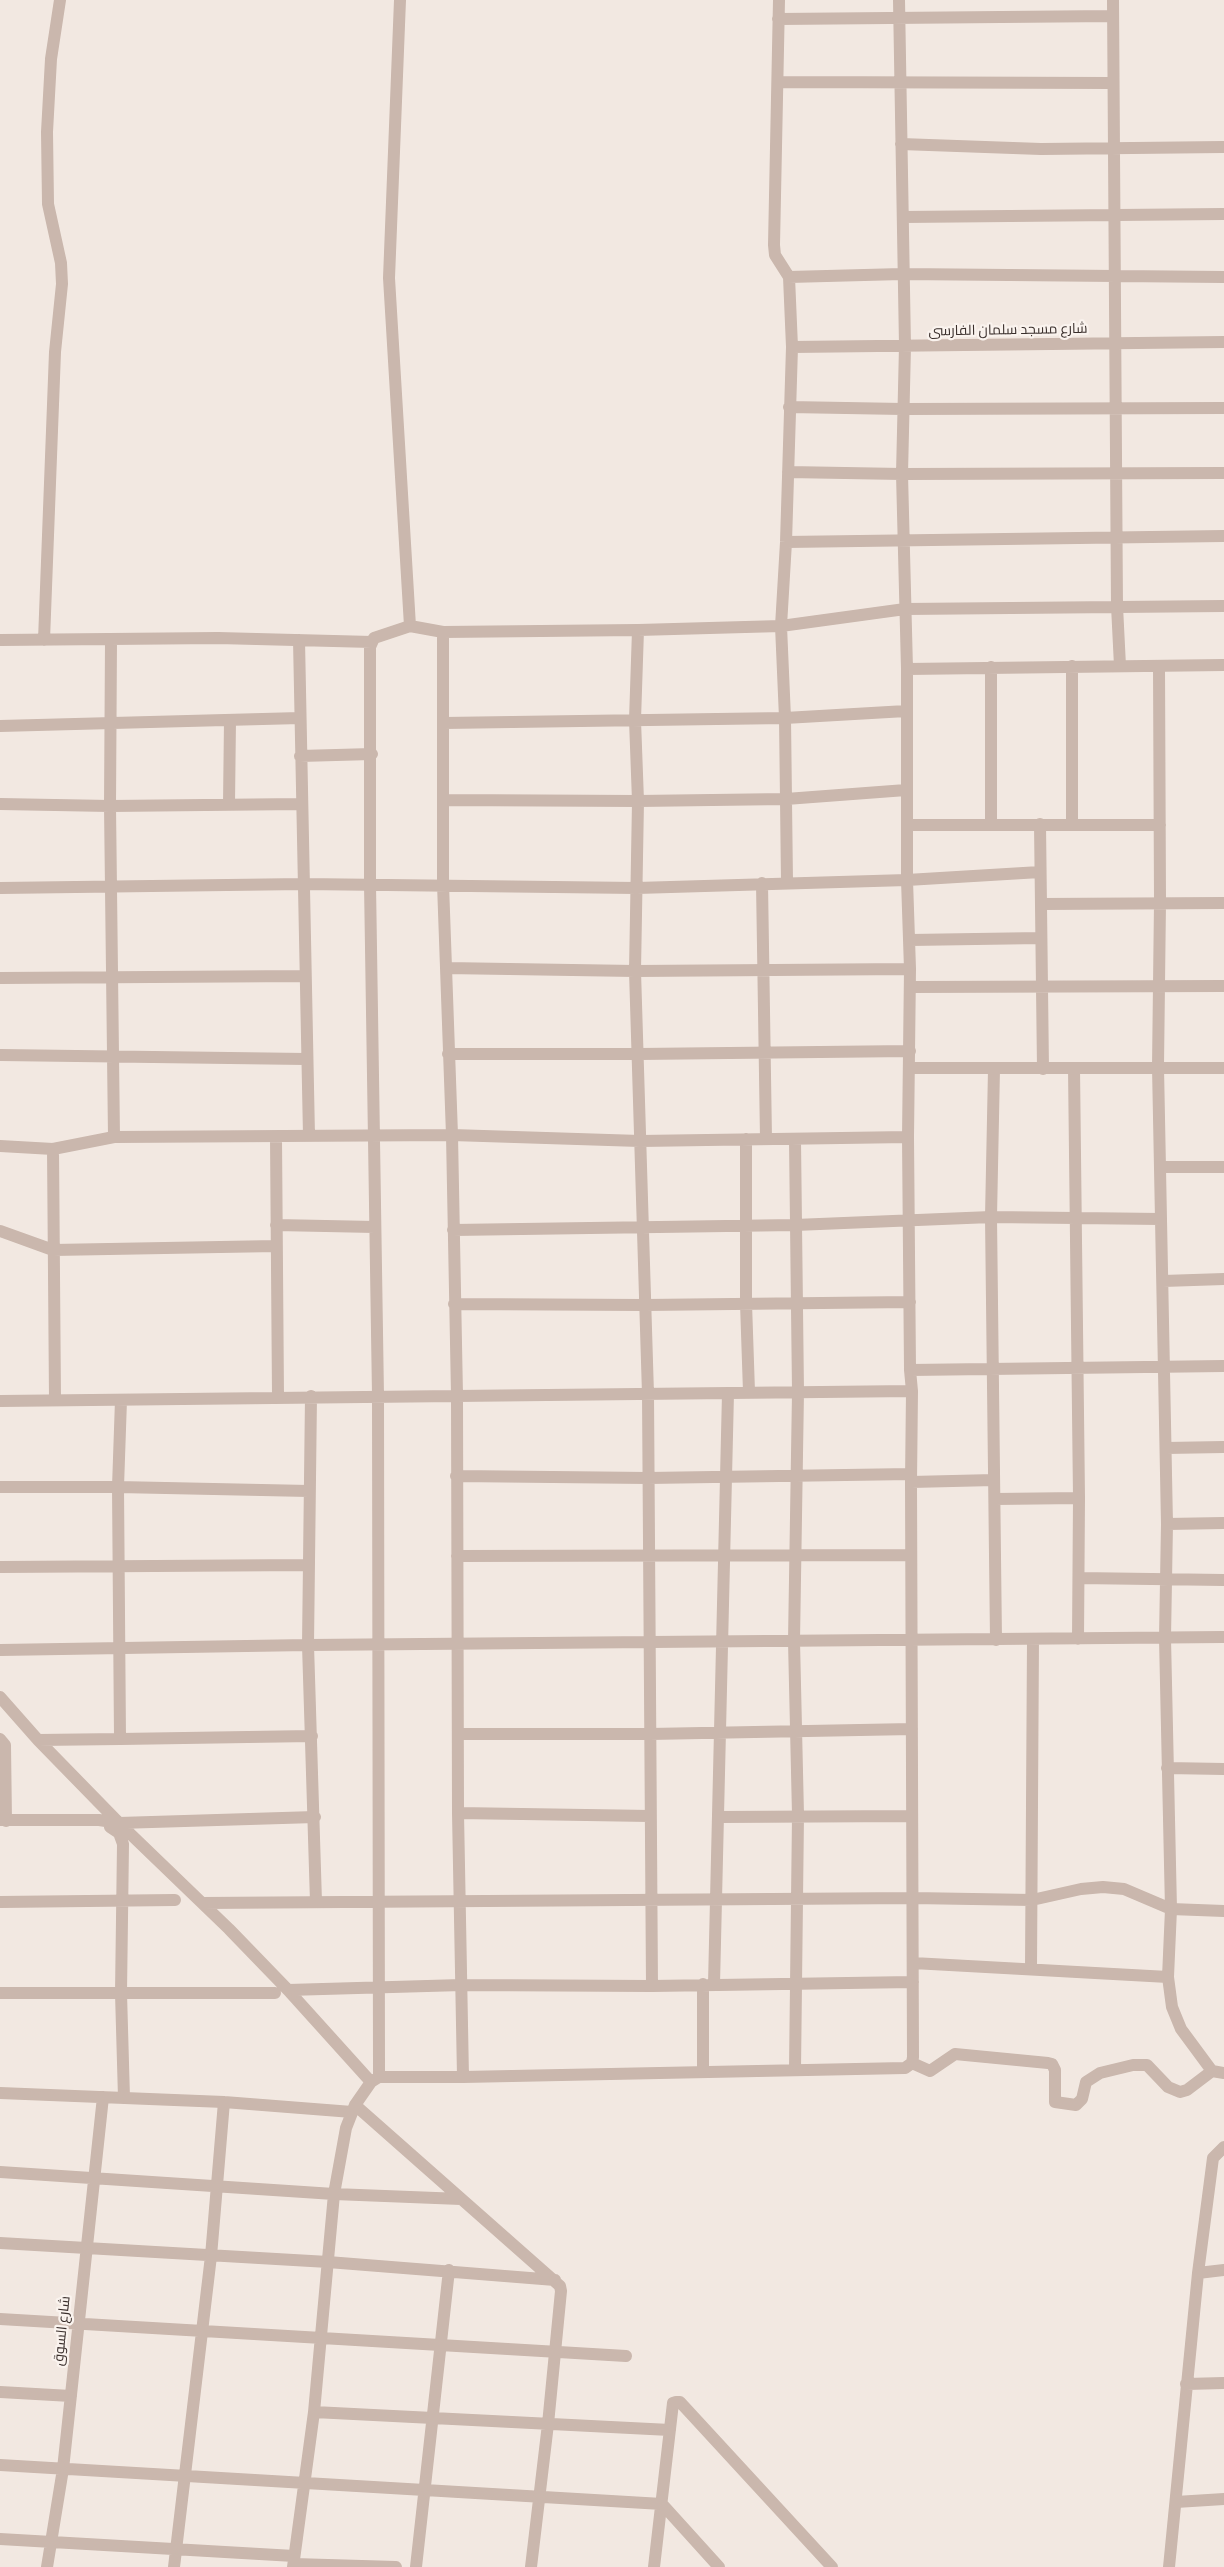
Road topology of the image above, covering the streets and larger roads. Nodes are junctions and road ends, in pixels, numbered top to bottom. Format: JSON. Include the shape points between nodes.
{"nodes":[{"id":1,"x":60,"y":0,"type":"edge"},
{"id":2,"x":400,"y":0,"type":"edge"},
{"id":3,"x":779,"y":0,"type":"edge"},
{"id":4,"x":899,"y":0,"type":"edge"},
{"id":5,"x":1113,"y":0,"type":"edge"},
{"id":6,"x":1113,"y":16,"type":"junction"},
{"id":7,"x":899,"y":18,"type":"junction"},
{"id":8,"x":778,"y":19,"type":"junction"},
{"id":9,"x":778,"y":82,"type":"junction"},
{"id":10,"x":900,"y":83,"type":"junction"},
{"id":11,"x":1113,"y":84,"type":"junction"},
{"id":12,"x":901,"y":144,"type":"junction"},
{"id":13,"x":1224,"y":147,"type":"edge"},
{"id":14,"x":1114,"y":149,"type":"junction"},
{"id":15,"x":1224,"y":214,"type":"edge"},
{"id":16,"x":1114,"y":216,"type":"junction"},
{"id":17,"x":903,"y":217,"type":"junction"},
{"id":18,"x":902,"y":274,"type":"junction"},
{"id":19,"x":1113,"y":274,"type":"junction"},
{"id":20,"x":789,"y":277,"type":"junction"},
{"id":21,"x":1224,"y":277,"type":"edge"},
{"id":22,"x":1224,"y":342,"type":"edge"},
{"id":23,"x":1114,"y":344,"type":"junction"},
{"id":24,"x":905,"y":346,"type":"junction"},
{"id":25,"x":792,"y":347,"type":"junction"},
{"id":26,"x":789,"y":407,"type":"junction"},
{"id":27,"x":1115,"y":407,"type":"junction"},
{"id":28,"x":1224,"y":408,"type":"edge"},
{"id":29,"x":903,"y":409,"type":"junction"},
{"id":30,"x":788,"y":472,"type":"junction"},
{"id":31,"x":1224,"y":473,"type":"edge"},
{"id":32,"x":902,"y":474,"type":"junction"},
{"id":33,"x":1116,"y":474,"type":"junction"},
{"id":34,"x":1224,"y":536,"type":"edge"},
{"id":35,"x":1117,"y":539,"type":"junction"},
{"id":36,"x":786,"y":542,"type":"junction"},
{"id":37,"x":906,"y":542,"type":"junction"},
{"id":38,"x":1117,"y":606,"type":"junction"},
{"id":39,"x":1224,"y":606,"type":"edge"},
{"id":40,"x":906,"y":609,"type":"junction"},
{"id":41,"x":410,"y":626,"type":"junction"},
{"id":42,"x":781,"y":626,"type":"junction"},
{"id":43,"x":638,"y":630,"type":"junction"},
{"id":44,"x":442,"y":632,"type":"junction"},
{"id":45,"x":0,"y":640,"type":"edge"},
{"id":46,"x":44,"y":640,"type":"junction"},
{"id":47,"x":111,"y":640,"type":"junction"},
{"id":48,"x":299,"y":640,"type":"junction"},
{"id":49,"x":372,"y":642,"type":"junction"},
{"id":50,"x":1224,"y":665,"type":"edge"},
{"id":51,"x":1072,"y":666,"type":"junction"},
{"id":52,"x":1120,"y":666,"type":"junction"},
{"id":53,"x":1159,"y":666,"type":"junction"},
{"id":54,"x":991,"y":667,"type":"junction"},
{"id":55,"x":907,"y":669,"type":"junction"},
{"id":56,"x":906,"y":711,"type":"junction"},
{"id":57,"x":300,"y":718,"type":"junction"},
{"id":58,"x":785,"y":718,"type":"junction"},
{"id":59,"x":230,"y":720,"type":"junction"},
{"id":60,"x":635,"y":720,"type":"junction"},
{"id":61,"x":110,"y":722,"type":"junction"},
{"id":62,"x":444,"y":723,"type":"junction"},
{"id":63,"x":0,"y":726,"type":"edge"},
{"id":64,"x":372,"y":754,"type":"junction"},
{"id":65,"x":300,"y":756,"type":"junction"},
{"id":66,"x":906,"y":790,"type":"junction"},
{"id":67,"x":786,"y":799,"type":"junction"},
{"id":68,"x":444,"y":800,"type":"junction"},
{"id":69,"x":638,"y":801,"type":"junction"},
{"id":70,"x":0,"y":804,"type":"edge"},
{"id":71,"x":229,"y":804,"type":"junction"},
{"id":72,"x":301,"y":804,"type":"junction"},
{"id":73,"x":110,"y":806,"type":"junction"},
{"id":74,"x":991,"y":824,"type":"junction"},
{"id":75,"x":1040,"y":824,"type":"junction"},
{"id":76,"x":1072,"y":824,"type":"junction"},
{"id":77,"x":907,"y":825,"type":"junction"},
{"id":78,"x":1160,"y":825,"type":"junction"},
{"id":79,"x":1040,"y":872,"type":"junction"},
{"id":80,"x":907,"y":880,"type":"junction"},
{"id":81,"x":786,"y":882,"type":"junction"},
{"id":82,"x":762,"y":883,"type":"junction"},
{"id":83,"x":303,"y":884,"type":"junction"},
{"id":84,"x":370,"y":884,"type":"junction"},
{"id":85,"x":443,"y":884,"type":"junction"},
{"id":86,"x":110,"y":886,"type":"junction"},
{"id":87,"x":0,"y":888,"type":"edge"},
{"id":88,"x":637,"y":888,"type":"junction"},
{"id":89,"x":1160,"y":902,"type":"junction"},
{"id":90,"x":1224,"y":903,"type":"edge"},
{"id":91,"x":1041,"y":904,"type":"junction"},
{"id":92,"x":1041,"y":938,"type":"junction"},
{"id":93,"x":910,"y":940,"type":"junction"},
{"id":94,"x":446,"y":968,"type":"junction"},
{"id":95,"x":910,"y":968,"type":"junction"},
{"id":96,"x":764,"y":970,"type":"junction"},
{"id":97,"x":635,"y":971,"type":"junction"},
{"id":98,"x":112,"y":976,"type":"junction"},
{"id":99,"x":304,"y":976,"type":"junction"},
{"id":100,"x":0,"y":978,"type":"edge"},
{"id":101,"x":1041,"y":986,"type":"junction"},
{"id":102,"x":1160,"y":986,"type":"junction"},
{"id":103,"x":1224,"y":986,"type":"edge"},
{"id":104,"x":910,"y":987,"type":"junction"},
{"id":105,"x":910,"y":1051,"type":"junction"},
{"id":106,"x":766,"y":1052,"type":"junction"},
{"id":107,"x":448,"y":1054,"type":"junction"},
{"id":108,"x":639,"y":1054,"type":"junction"},
{"id":109,"x":0,"y":1055,"type":"edge"},
{"id":110,"x":113,"y":1057,"type":"junction"},
{"id":111,"x":306,"y":1059,"type":"junction"},
{"id":112,"x":910,"y":1068,"type":"junction"},
{"id":113,"x":1074,"y":1068,"type":"junction"},
{"id":114,"x":1158,"y":1068,"type":"junction"},
{"id":115,"x":1224,"y":1068,"type":"edge"},
{"id":116,"x":994,"y":1069,"type":"junction"},
{"id":117,"x":1043,"y":1069,"type":"junction"},
{"id":118,"x":452,"y":1135,"type":"junction"},
{"id":119,"x":309,"y":1136,"type":"junction"},
{"id":120,"x":375,"y":1136,"type":"junction"},
{"id":121,"x":114,"y":1137,"type":"junction"},
{"id":122,"x":276,"y":1137,"type":"junction"},
{"id":123,"x":908,"y":1137,"type":"junction"},
{"id":124,"x":746,"y":1139,"type":"junction"},
{"id":125,"x":766,"y":1139,"type":"junction"},
{"id":126,"x":795,"y":1140,"type":"junction"},
{"id":127,"x":640,"y":1141,"type":"junction"},
{"id":128,"x":0,"y":1146,"type":"edge"},
{"id":129,"x":53,"y":1149,"type":"junction"},
{"id":130,"x":1161,"y":1167,"type":"junction"},
{"id":131,"x":1224,"y":1167,"type":"edge"},
{"id":132,"x":991,"y":1217,"type":"junction"},
{"id":133,"x":1076,"y":1218,"type":"junction"},
{"id":134,"x":910,"y":1219,"type":"junction"},
{"id":135,"x":1161,"y":1219,"type":"junction"},
{"id":136,"x":276,"y":1225,"type":"junction"},
{"id":137,"x":795,"y":1225,"type":"junction"},
{"id":138,"x":745,"y":1226,"type":"junction"},
{"id":139,"x":375,"y":1227,"type":"junction"},
{"id":140,"x":644,"y":1228,"type":"junction"},
{"id":141,"x":453,"y":1230,"type":"junction"},
{"id":142,"x":0,"y":1231,"type":"edge"},
{"id":143,"x":276,"y":1246,"type":"junction"},
{"id":144,"x":53,"y":1250,"type":"junction"},
{"id":145,"x":1224,"y":1279,"type":"edge"},
{"id":146,"x":1163,"y":1281,"type":"junction"},
{"id":147,"x":796,"y":1302,"type":"junction"},
{"id":148,"x":910,"y":1302,"type":"junction"},
{"id":149,"x":746,"y":1303,"type":"junction"},
{"id":150,"x":454,"y":1304,"type":"junction"},
{"id":151,"x":645,"y":1305,"type":"junction"},
{"id":152,"x":1224,"y":1366,"type":"edge"},
{"id":153,"x":1165,"y":1367,"type":"junction"},
{"id":154,"x":1077,"y":1368,"type":"junction"},
{"id":155,"x":993,"y":1369,"type":"junction"},
{"id":156,"x":910,"y":1370,"type":"junction"},
{"id":157,"x":912,"y":1391,"type":"junction"},
{"id":158,"x":749,"y":1392,"type":"junction"},
{"id":159,"x":798,"y":1392,"type":"junction"},
{"id":160,"x":728,"y":1393,"type":"junction"},
{"id":161,"x":648,"y":1394,"type":"junction"},
{"id":162,"x":457,"y":1395,"type":"junction"},
{"id":163,"x":311,"y":1396,"type":"junction"},
{"id":164,"x":378,"y":1396,"type":"junction"},
{"id":165,"x":278,"y":1397,"type":"junction"},
{"id":166,"x":55,"y":1400,"type":"junction"},
{"id":167,"x":121,"y":1400,"type":"junction"},
{"id":168,"x":0,"y":1401,"type":"edge"},
{"id":169,"x":1224,"y":1447,"type":"edge"},
{"id":170,"x":1166,"y":1448,"type":"junction"},
{"id":171,"x":456,"y":1476,"type":"junction"},
{"id":172,"x":796,"y":1476,"type":"junction"},
{"id":173,"x":725,"y":1477,"type":"junction"},
{"id":174,"x":648,"y":1478,"type":"junction"},
{"id":175,"x":911,"y":1478,"type":"junction"},
{"id":176,"x":994,"y":1480,"type":"junction"},
{"id":177,"x":0,"y":1487,"type":"edge"},
{"id":178,"x":118,"y":1487,"type":"junction"},
{"id":179,"x":309,"y":1491,"type":"junction"},
{"id":180,"x":1079,"y":1498,"type":"junction"},
{"id":181,"x":995,"y":1499,"type":"junction"},
{"id":182,"x":1224,"y":1523,"type":"edge"},
{"id":183,"x":1167,"y":1524,"type":"junction"},
{"id":184,"x":648,"y":1555,"type":"junction"},
{"id":185,"x":724,"y":1555,"type":"junction"},
{"id":186,"x":796,"y":1555,"type":"junction"},
{"id":187,"x":457,"y":1556,"type":"junction"},
{"id":188,"x":911,"y":1556,"type":"junction"},
{"id":189,"x":308,"y":1565,"type":"junction"},
{"id":190,"x":0,"y":1567,"type":"edge"},
{"id":191,"x":118,"y":1568,"type":"junction"},
{"id":192,"x":1079,"y":1578,"type":"junction"},
{"id":193,"x":1167,"y":1579,"type":"junction"},
{"id":194,"x":1224,"y":1580,"type":"edge"},
{"id":195,"x":1224,"y":1636,"type":"edge"},
{"id":196,"x":1165,"y":1638,"type":"junction"},
{"id":197,"x":1033,"y":1639,"type":"junction"},
{"id":198,"x":1078,"y":1639,"type":"junction"},
{"id":199,"x":911,"y":1640,"type":"junction"},
{"id":200,"x":996,"y":1640,"type":"junction"},
{"id":201,"x":794,"y":1641,"type":"junction"},
{"id":202,"x":721,"y":1642,"type":"junction"},
{"id":203,"x":648,"y":1643,"type":"junction"},
{"id":204,"x":378,"y":1644,"type":"junction"},
{"id":205,"x":459,"y":1644,"type":"junction"},
{"id":206,"x":308,"y":1645,"type":"junction"},
{"id":207,"x":119,"y":1648,"type":"junction"},
{"id":208,"x":0,"y":1650,"type":"edge"},
{"id":209,"x":0,"y":1697,"type":"edge"},
{"id":210,"x":912,"y":1729,"type":"junction"},
{"id":211,"x":720,"y":1732,"type":"junction"},
{"id":212,"x":798,"y":1732,"type":"junction"},
{"id":213,"x":458,"y":1734,"type":"junction"},
{"id":214,"x":650,"y":1734,"type":"junction"},
{"id":215,"x":312,"y":1736,"type":"junction"},
{"id":216,"x":0,"y":1739,"type":"edge"},
{"id":217,"x":120,"y":1739,"type":"junction"},
{"id":218,"x":38,"y":1740,"type":"junction"},
{"id":219,"x":1167,"y":1768,"type":"junction"},
{"id":220,"x":1224,"y":1769,"type":"edge"},
{"id":221,"x":458,"y":1813,"type":"junction"},
{"id":222,"x":798,"y":1815,"type":"junction"},
{"id":223,"x":650,"y":1816,"type":"junction"},
{"id":224,"x":912,"y":1816,"type":"junction"},
{"id":225,"x":315,"y":1817,"type":"junction"},
{"id":226,"x":719,"y":1817,"type":"junction"},
{"id":227,"x":3,"y":1820,"type":"edge"},
{"id":228,"x":100,"y":1820,"type":"junction"},
{"id":229,"x":119,"y":1823,"type":"junction"},
{"id":230,"x":912,"y":1898,"type":"junction"},
{"id":231,"x":175,"y":1900,"type":"dead end"},
{"id":232,"x":650,"y":1900,"type":"junction"},
{"id":233,"x":717,"y":1900,"type":"junction"},
{"id":234,"x":798,"y":1900,"type":"junction"},
{"id":235,"x":1032,"y":1900,"type":"junction"},
{"id":236,"x":121,"y":1901,"type":"junction"},
{"id":237,"x":380,"y":1901,"type":"junction"},
{"id":238,"x":459,"y":1901,"type":"junction"},
{"id":239,"x":0,"y":1902,"type":"edge"},
{"id":240,"x":316,"y":1902,"type":"junction"},
{"id":241,"x":202,"y":1903,"type":"junction"},
{"id":242,"x":1171,"y":1909,"type":"junction"},
{"id":243,"x":1224,"y":1911,"type":"edge"},
{"id":244,"x":913,"y":1963,"type":"junction"},
{"id":245,"x":1031,"y":1968,"type":"junction"},
{"id":246,"x":1168,"y":1977,"type":"junction"},
{"id":247,"x":913,"y":1982,"type":"junction"},
{"id":248,"x":796,"y":1983,"type":"junction"},
{"id":249,"x":709,"y":1984,"type":"junction"},
{"id":250,"x":462,"y":1985,"type":"junction"},
{"id":251,"x":652,"y":1986,"type":"junction"},
{"id":252,"x":380,"y":1987,"type":"junction"},
{"id":253,"x":288,"y":1990,"type":"junction"},
{"id":254,"x":0,"y":1993,"type":"edge"},
{"id":255,"x":121,"y":1993,"type":"junction"},
{"id":256,"x":275,"y":1994,"type":"dead end"},
{"id":257,"x":912,"y":2063,"type":"junction"},
{"id":258,"x":795,"y":2070,"type":"junction"},
{"id":259,"x":703,"y":2072,"type":"junction"},
{"id":260,"x":1218,"y":2072,"type":"edge"},
{"id":261,"x":463,"y":2077,"type":"junction"},
{"id":262,"x":375,"y":2080,"type":"junction"},
{"id":263,"x":0,"y":2093,"type":"edge"},
{"id":264,"x":103,"y":2097,"type":"junction"},
{"id":265,"x":124,"y":2098,"type":"junction"},
{"id":266,"x":224,"y":2102,"type":"junction"},
{"id":267,"x":354,"y":2109,"type":"junction"},
{"id":268,"x":1224,"y":2146,"type":"edge"},
{"id":269,"x":0,"y":2172,"type":"edge"},
{"id":270,"x":94,"y":2179,"type":"junction"},
{"id":271,"x":218,"y":2187,"type":"junction"},
{"id":272,"x":334,"y":2194,"type":"junction"},
{"id":273,"x":461,"y":2199,"type":"junction"},
{"id":274,"x":0,"y":2244,"type":"edge"},
{"id":275,"x":86,"y":2248,"type":"junction"},
{"id":276,"x":211,"y":2256,"type":"junction"},
{"id":277,"x":328,"y":2262,"type":"junction"},
{"id":278,"x":449,"y":2270,"type":"junction"},
{"id":279,"x":1224,"y":2270,"type":"edge"},
{"id":280,"x":1198,"y":2272,"type":"junction"},
{"id":281,"x":554,"y":2280,"type":"junction"},
{"id":282,"x":0,"y":2319,"type":"edge"},
{"id":283,"x":78,"y":2325,"type":"junction"},
{"id":284,"x":202,"y":2333,"type":"junction"},
{"id":285,"x":320,"y":2338,"type":"junction"},
{"id":286,"x":442,"y":2345,"type":"junction"},
{"id":287,"x":555,"y":2350,"type":"junction"},
{"id":288,"x":626,"y":2356,"type":"dead end"},
{"id":289,"x":1224,"y":2383,"type":"edge"},
{"id":290,"x":1186,"y":2384,"type":"junction"},
{"id":291,"x":0,"y":2392,"type":"edge"},
{"id":292,"x":71,"y":2396,"type":"junction"},
{"id":293,"x":314,"y":2412,"type":"junction"},
{"id":294,"x":434,"y":2418,"type":"junction"},
{"id":295,"x":548,"y":2424,"type":"junction"},
{"id":296,"x":670,"y":2430,"type":"junction"},
{"id":297,"x":0,"y":2465,"type":"edge"},
{"id":298,"x":63,"y":2468,"type":"junction"},
{"id":299,"x":184,"y":2476,"type":"junction"},
{"id":300,"x":304,"y":2482,"type":"junction"},
{"id":301,"x":425,"y":2489,"type":"junction"},
{"id":302,"x":539,"y":2496,"type":"junction"},
{"id":303,"x":1224,"y":2499,"type":"edge"},
{"id":304,"x":1176,"y":2502,"type":"junction"},
{"id":305,"x":662,"y":2504,"type":"junction"},
{"id":306,"x":0,"y":2539,"type":"edge"},
{"id":307,"x":51,"y":2542,"type":"junction"},
{"id":308,"x":176,"y":2548,"type":"junction"},
{"id":309,"x":294,"y":2562,"type":"edge"},
{"id":310,"x":47,"y":2567,"type":"edge"},
{"id":311,"x":174,"y":2567,"type":"edge"},
{"id":312,"x":396,"y":2567,"type":"edge"},
{"id":313,"x":416,"y":2567,"type":"edge"},
{"id":314,"x":532,"y":2567,"type":"edge"},
{"id":315,"x":654,"y":2567,"type":"edge"},
{"id":316,"x":719,"y":2567,"type":"edge"},
{"id":317,"x":832,"y":2567,"type":"edge"},
{"id":318,"x":1168,"y":2567,"type":"edge"}],
"edges":[{"from":1,"to":46,"type":"street","via":[[51,59],[47,132],[48,204],[61,263],[62,284],[55,352]]},
{"from":2,"to":41,"type":"street","via":[[389,278]]},
{"from":3,"to":8,"type":"street"},
{"from":4,"to":7,"type":"street"},
{"from":5,"to":6,"type":"street"},
{"from":6,"to":7,"type":"street"},
{"from":6,"to":11,"type":"street"},
{"from":7,"to":8,"type":"street"},
{"from":7,"to":10,"type":"street"},
{"from":8,"to":9,"type":"street"},
{"from":9,"to":10,"type":"street"},
{"from":9,"to":20,"type":"street","via":[[774,246],[775,255]]},
{"from":10,"to":11,"type":"street"},
{"from":10,"to":12,"type":"street"},
{"from":11,"to":14,"type":"street"},
{"from":12,"to":14,"type":"street"},
{"from":12,"to":17,"type":"street"},
{"from":13,"to":14,"type":"street"},
{"from":14,"to":16,"type":"street"},
{"from":15,"to":16,"type":"street"},
{"from":16,"to":17,"type":"street"},
{"from":16,"to":19,"type":"street"},
{"from":17,"to":18,"type":"street"},
{"from":18,"to":19,"type":"street"},
{"from":18,"to":20,"type":"street"},
{"from":18,"to":24,"type":"street"},
{"from":19,"to":21,"type":"street"},
{"from":19,"to":23,"type":"street"},
{"from":20,"to":25,"type":"street"},
{"from":22,"to":23,"type":"street","name":"شارع مسجد سلمان الفارسى"},
{"from":23,"to":24,"type":"street","name":"شارع مسجد سلمان الفارسى"},
{"from":23,"to":27,"type":"street"},
{"from":24,"to":25,"type":"street","name":"شارع مسجد سلمان الفارسى"},
{"from":24,"to":29,"type":"street"},
{"from":25,"to":26,"type":"street"},
{"from":26,"to":29,"type":"street"},
{"from":26,"to":30,"type":"street"},
{"from":27,"to":28,"type":"street"},
{"from":27,"to":29,"type":"street"},
{"from":27,"to":33,"type":"street"},
{"from":29,"to":32,"type":"street"},
{"from":30,"to":32,"type":"street"},
{"from":30,"to":36,"type":"street"},
{"from":31,"to":33,"type":"street"},
{"from":32,"to":33,"type":"street"},
{"from":32,"to":37,"type":"street"},
{"from":33,"to":35,"type":"street"},
{"from":34,"to":35,"type":"street"},
{"from":35,"to":37,"type":"street"},
{"from":35,"to":38,"type":"street"},
{"from":36,"to":37,"type":"street"},
{"from":36,"to":42,"type":"street"},
{"from":37,"to":40,"type":"street"},
{"from":38,"to":39,"type":"street"},
{"from":38,"to":40,"type":"street"},
{"from":38,"to":52,"type":"street"},
{"from":40,"to":42,"type":"street"},
{"from":40,"to":55,"type":"street"},
{"from":41,"to":44,"type":"street"},
{"from":41,"to":49,"type":"street","via":[[378,635]]},
{"from":42,"to":43,"type":"street"},
{"from":42,"to":58,"type":"street"},
{"from":43,"to":44,"type":"street"},
{"from":43,"to":60,"type":"street"},
{"from":44,"to":62,"type":"street"},
{"from":45,"to":46,"type":"street"},
{"from":46,"to":47,"type":"street"},
{"from":47,"to":48,"type":"street"},
{"from":47,"to":61,"type":"street"},
{"from":48,"to":49,"type":"street"},
{"from":48,"to":57,"type":"street"},
{"from":49,"to":64,"type":"street"},
{"from":50,"to":53,"type":"street"},
{"from":51,"to":52,"type":"street"},
{"from":51,"to":54,"type":"street"},
{"from":51,"to":76,"type":"street"},
{"from":52,"to":53,"type":"street"},
{"from":53,"to":78,"type":"street"},
{"from":54,"to":55,"type":"street"},
{"from":54,"to":74,"type":"street"},
{"from":55,"to":56,"type":"street"},
{"from":56,"to":58,"type":"street"},
{"from":56,"to":66,"type":"street"},
{"from":57,"to":59,"type":"street"},
{"from":57,"to":65,"type":"street"},
{"from":58,"to":60,"type":"street"},
{"from":58,"to":67,"type":"street"},
{"from":59,"to":61,"type":"street"},
{"from":59,"to":71,"type":"street"},
{"from":60,"to":62,"type":"street"},
{"from":60,"to":69,"type":"street"},
{"from":61,"to":63,"type":"street"},
{"from":61,"to":73,"type":"street"},
{"from":62,"to":68,"type":"street"},
{"from":64,"to":65,"type":"street"},
{"from":64,"to":84,"type":"street"},
{"from":65,"to":72,"type":"street"},
{"from":66,"to":67,"type":"street"},
{"from":66,"to":77,"type":"street"},
{"from":67,"to":69,"type":"street"},
{"from":67,"to":81,"type":"street"},
{"from":68,"to":69,"type":"street"},
{"from":68,"to":85,"type":"street"},
{"from":69,"to":88,"type":"street"},
{"from":70,"to":73,"type":"street"},
{"from":71,"to":72,"type":"street"},
{"from":71,"to":73,"type":"street"},
{"from":72,"to":83,"type":"street"},
{"from":73,"to":86,"type":"street"},
{"from":74,"to":75,"type":"street"},
{"from":74,"to":77,"type":"street"},
{"from":75,"to":76,"type":"street"},
{"from":75,"to":79,"type":"street"},
{"from":76,"to":78,"type":"street"},
{"from":77,"to":80,"type":"street"},
{"from":78,"to":89,"type":"street"},
{"from":79,"to":80,"type":"street"},
{"from":79,"to":91,"type":"street"},
{"from":80,"to":81,"type":"street"},
{"from":80,"to":93,"type":"street"},
{"from":81,"to":82,"type":"street"},
{"from":82,"to":88,"type":"street"},
{"from":82,"to":96,"type":"street"},
{"from":83,"to":84,"type":"street"},
{"from":83,"to":86,"type":"street"},
{"from":83,"to":99,"type":"street"},
{"from":84,"to":85,"type":"street"},
{"from":84,"to":120,"type":"street"},
{"from":85,"to":88,"type":"street"},
{"from":85,"to":94,"type":"street"},
{"from":86,"to":87,"type":"street"},
{"from":86,"to":98,"type":"street"},
{"from":88,"to":97,"type":"street"},
{"from":89,"to":90,"type":"street"},
{"from":89,"to":91,"type":"street"},
{"from":89,"to":102,"type":"street"},
{"from":91,"to":92,"type":"street"},
{"from":92,"to":93,"type":"street"},
{"from":92,"to":101,"type":"street"},
{"from":93,"to":95,"type":"street"},
{"from":94,"to":97,"type":"street"},
{"from":94,"to":107,"type":"street"},
{"from":95,"to":96,"type":"street"},
{"from":95,"to":104,"type":"street"},
{"from":96,"to":97,"type":"street"},
{"from":96,"to":106,"type":"street"},
{"from":97,"to":108,"type":"street"},
{"from":98,"to":99,"type":"street"},
{"from":98,"to":100,"type":"street"},
{"from":98,"to":110,"type":"street"},
{"from":99,"to":111,"type":"street"},
{"from":101,"to":102,"type":"street"},
{"from":101,"to":104,"type":"street"},
{"from":101,"to":117,"type":"street"},
{"from":102,"to":103,"type":"street"},
{"from":102,"to":114,"type":"street"},
{"from":104,"to":105,"type":"street"},
{"from":105,"to":106,"type":"street"},
{"from":105,"to":112,"type":"street"},
{"from":106,"to":108,"type":"street"},
{"from":106,"to":125,"type":"street"},
{"from":107,"to":108,"type":"street"},
{"from":107,"to":118,"type":"street"},
{"from":108,"to":127,"type":"street"},
{"from":109,"to":110,"type":"street"},
{"from":110,"to":111,"type":"street"},
{"from":110,"to":121,"type":"street"},
{"from":111,"to":119,"type":"street"},
{"from":112,"to":116,"type":"street"},
{"from":112,"to":123,"type":"street"},
{"from":113,"to":114,"type":"street"},
{"from":113,"to":117,"type":"street"},
{"from":113,"to":133,"type":"street"},
{"from":114,"to":115,"type":"street"},
{"from":114,"to":130,"type":"street"},
{"from":116,"to":117,"type":"street"},
{"from":116,"to":132,"type":"street"},
{"from":118,"to":120,"type":"street"},
{"from":118,"to":127,"type":"street"},
{"from":118,"to":141,"type":"street"},
{"from":119,"to":120,"type":"street"},
{"from":119,"to":122,"type":"street"},
{"from":120,"to":139,"type":"street"},
{"from":121,"to":122,"type":"street"},
{"from":121,"to":129,"type":"street"},
{"from":122,"to":136,"type":"street"},
{"from":123,"to":126,"type":"street"},
{"from":123,"to":134,"type":"street"},
{"from":124,"to":125,"type":"street"},
{"from":124,"to":127,"type":"street"},
{"from":124,"to":138,"type":"street"},
{"from":125,"to":126,"type":"street"},
{"from":126,"to":137,"type":"street"},
{"from":127,"to":140,"type":"street"},
{"from":128,"to":129,"type":"street"},
{"from":129,"to":144,"type":"street"},
{"from":130,"to":131,"type":"street"},
{"from":130,"to":135,"type":"street"},
{"from":132,"to":133,"type":"street"},
{"from":132,"to":134,"type":"street"},
{"from":132,"to":155,"type":"street"},
{"from":133,"to":135,"type":"street"},
{"from":133,"to":154,"type":"street"},
{"from":134,"to":137,"type":"street"},
{"from":134,"to":148,"type":"street"},
{"from":135,"to":146,"type":"street"},
{"from":136,"to":139,"type":"street"},
{"from":136,"to":143,"type":"street"},
{"from":137,"to":138,"type":"street"},
{"from":137,"to":147,"type":"street"},
{"from":138,"to":140,"type":"street"},
{"from":138,"to":149,"type":"street"},
{"from":139,"to":164,"type":"street"},
{"from":140,"to":141,"type":"street"},
{"from":140,"to":151,"type":"street"},
{"from":141,"to":150,"type":"street"},
{"from":142,"to":144,"type":"street"},
{"from":143,"to":144,"type":"street"},
{"from":143,"to":165,"type":"street"},
{"from":144,"to":166,"type":"street"},
{"from":145,"to":146,"type":"street"},
{"from":146,"to":153,"type":"street"},
{"from":147,"to":148,"type":"street"},
{"from":147,"to":149,"type":"street"},
{"from":147,"to":159,"type":"street"},
{"from":148,"to":156,"type":"street"},
{"from":149,"to":151,"type":"street"},
{"from":149,"to":158,"type":"street"},
{"from":150,"to":151,"type":"street"},
{"from":150,"to":162,"type":"street"},
{"from":151,"to":161,"type":"street"},
{"from":152,"to":153,"type":"street"},
{"from":153,"to":154,"type":"street"},
{"from":153,"to":170,"type":"street"},
{"from":154,"to":155,"type":"street"},
{"from":154,"to":180,"type":"street"},
{"from":155,"to":156,"type":"street"},
{"from":155,"to":176,"type":"street"},
{"from":156,"to":157,"type":"street"},
{"from":157,"to":159,"type":"street"},
{"from":157,"to":175,"type":"street"},
{"from":158,"to":159,"type":"street"},
{"from":158,"to":160,"type":"street"},
{"from":159,"to":172,"type":"street"},
{"from":160,"to":161,"type":"street"},
{"from":160,"to":173,"type":"street"},
{"from":161,"to":162,"type":"street"},
{"from":161,"to":174,"type":"street"},
{"from":162,"to":164,"type":"street"},
{"from":162,"to":171,"type":"street"},
{"from":163,"to":164,"type":"street"},
{"from":163,"to":165,"type":"street"},
{"from":163,"to":179,"type":"street"},
{"from":164,"to":204,"type":"street"},
{"from":165,"to":167,"type":"street"},
{"from":166,"to":167,"type":"street"},
{"from":166,"to":168,"type":"street"},
{"from":167,"to":178,"type":"street"},
{"from":169,"to":170,"type":"street"},
{"from":170,"to":183,"type":"street"},
{"from":171,"to":174,"type":"street"},
{"from":171,"to":187,"type":"street"},
{"from":172,"to":173,"type":"street"},
{"from":172,"to":175,"type":"street"},
{"from":172,"to":186,"type":"street"},
{"from":173,"to":174,"type":"street"},
{"from":173,"to":185,"type":"street"},
{"from":174,"to":184,"type":"street"},
{"from":175,"to":176,"type":"street"},
{"from":175,"to":188,"type":"street"},
{"from":176,"to":181,"type":"street"},
{"from":177,"to":178,"type":"street"},
{"from":178,"to":179,"type":"street"},
{"from":178,"to":191,"type":"street"},
{"from":179,"to":189,"type":"street"},
{"from":180,"to":181,"type":"street"},
{"from":180,"to":192,"type":"street"},
{"from":181,"to":200,"type":"street"},
{"from":182,"to":183,"type":"street"},
{"from":183,"to":193,"type":"street"},
{"from":184,"to":185,"type":"street"},
{"from":184,"to":187,"type":"street"},
{"from":184,"to":203,"type":"street"},
{"from":185,"to":186,"type":"street"},
{"from":185,"to":202,"type":"street"},
{"from":186,"to":188,"type":"street"},
{"from":186,"to":201,"type":"street"},
{"from":187,"to":205,"type":"street"},
{"from":188,"to":199,"type":"street"},
{"from":189,"to":191,"type":"street"},
{"from":189,"to":206,"type":"street"},
{"from":190,"to":191,"type":"street"},
{"from":191,"to":207,"type":"street"},
{"from":192,"to":193,"type":"street"},
{"from":192,"to":198,"type":"street"},
{"from":193,"to":194,"type":"street"},
{"from":193,"to":196,"type":"street"},
{"from":195,"to":196,"type":"street"},
{"from":196,"to":198,"type":"street"},
{"from":196,"to":219,"type":"street"},
{"from":197,"to":198,"type":"street"},
{"from":197,"to":200,"type":"street"},
{"from":197,"to":235,"type":"street"},
{"from":199,"to":200,"type":"street"},
{"from":199,"to":201,"type":"street"},
{"from":199,"to":210,"type":"street"},
{"from":201,"to":202,"type":"street"},
{"from":201,"to":212,"type":"street"},
{"from":202,"to":203,"type":"street"},
{"from":202,"to":211,"type":"street"},
{"from":203,"to":205,"type":"street"},
{"from":203,"to":214,"type":"street"},
{"from":204,"to":205,"type":"street"},
{"from":204,"to":206,"type":"street"},
{"from":204,"to":237,"type":"street"},
{"from":205,"to":213,"type":"street"},
{"from":206,"to":207,"type":"street"},
{"from":206,"to":215,"type":"street"},
{"from":207,"to":208,"type":"street"},
{"from":207,"to":217,"type":"street"},
{"from":209,"to":218,"type":"street"},
{"from":210,"to":212,"type":"street"},
{"from":210,"to":224,"type":"street"},
{"from":211,"to":212,"type":"street"},
{"from":211,"to":214,"type":"street"},
{"from":211,"to":226,"type":"street"},
{"from":212,"to":222,"type":"street"},
{"from":213,"to":214,"type":"street"},
{"from":213,"to":221,"type":"street"},
{"from":214,"to":223,"type":"street"},
{"from":215,"to":217,"type":"street"},
{"from":215,"to":225,"type":"street"},
{"from":216,"to":227,"type":"street","via":[[5,1744]]},
{"from":217,"to":218,"type":"street"},
{"from":218,"to":229,"type":"street"},
{"from":219,"to":220,"type":"street"},
{"from":219,"to":242,"type":"street"},
{"from":221,"to":223,"type":"street"},
{"from":221,"to":238,"type":"street"},
{"from":222,"to":224,"type":"street"},
{"from":222,"to":226,"type":"street"},
{"from":222,"to":234,"type":"street"},
{"from":223,"to":232,"type":"street"},
{"from":224,"to":230,"type":"street"},
{"from":225,"to":229,"type":"street"},
{"from":225,"to":240,"type":"street"},
{"from":226,"to":233,"type":"street"},
{"from":227,"to":228,"type":"street"},
{"from":228,"to":229,"type":"street"},
{"from":228,"to":236,"type":"street","via":[[122,1838]]},
{"from":229,"to":241,"type":"street"},
{"from":230,"to":234,"type":"street"},
{"from":230,"to":235,"type":"street"},
{"from":230,"to":244,"type":"street"},
{"from":231,"to":236,"type":"street"},
{"from":232,"to":233,"type":"street"},
{"from":232,"to":238,"type":"street"},
{"from":232,"to":251,"type":"street"},
{"from":233,"to":234,"type":"street"},
{"from":233,"to":249,"type":"street"},
{"from":234,"to":248,"type":"street"},
{"from":235,"to":242,"type":"street","via":[[1103,1887],[1124,1889]]},
{"from":235,"to":245,"type":"street"},
{"from":236,"to":239,"type":"street"},
{"from":236,"to":255,"type":"street"},
{"from":237,"to":238,"type":"street"},
{"from":237,"to":240,"type":"street"},
{"from":237,"to":252,"type":"street"},
{"from":238,"to":250,"type":"street"},
{"from":240,"to":241,"type":"street"},
{"from":241,"to":253,"type":"street"},
{"from":242,"to":243,"type":"street"},
{"from":242,"to":246,"type":"street"},
{"from":244,"to":245,"type":"street"},
{"from":244,"to":247,"type":"street"},
{"from":245,"to":246,"type":"street"},
{"from":246,"to":260,"type":"street","via":[[1175,2020]]},
{"from":247,"to":248,"type":"street"},
{"from":247,"to":257,"type":"street"},
{"from":248,"to":249,"type":"street"},
{"from":248,"to":258,"type":"street"},
{"from":249,"to":251,"type":"street"},
{"from":249,"to":259,"type":"street"},
{"from":250,"to":251,"type":"street"},
{"from":250,"to":252,"type":"street"},
{"from":250,"to":261,"type":"street"},
{"from":252,"to":253,"type":"street"},
{"from":252,"to":262,"type":"street"},
{"from":253,"to":262,"type":"street"},
{"from":254,"to":255,"type":"street"},
{"from":255,"to":256,"type":"street"},
{"from":255,"to":265,"type":"street"},
{"from":257,"to":258,"type":"street","via":[[905,2068]]},
{"from":257,"to":260,"type":"street","via":[[930,2071],[955,2054],[1048,2062],[1055,2070],[1055,2102],[1076,2105],[1082,2099],[1086,2082],[1100,2073],[1133,2065],[1147,2065],[1168,2087],[1180,2092]]},
{"from":258,"to":259,"type":"street"},
{"from":259,"to":261,"type":"street"},
{"from":261,"to":262,"type":"street"},
{"from":262,"to":267,"type":"street"},
{"from":263,"to":264,"type":"street"},
{"from":264,"to":265,"type":"street"},
{"from":264,"to":270,"type":"street","name":"شارع السوق"},
{"from":265,"to":266,"type":"street"},
{"from":266,"to":267,"type":"street"},
{"from":266,"to":271,"type":"street"},
{"from":267,"to":272,"type":"street","via":[[346,2128]]},
{"from":267,"to":273,"type":"street"},
{"from":268,"to":280,"type":"street","via":[[1213,2158]]},
{"from":269,"to":270,"type":"street"},
{"from":270,"to":271,"type":"street"},
{"from":270,"to":275,"type":"street","name":"شارع السوق"},
{"from":271,"to":272,"type":"street"},
{"from":271,"to":276,"type":"street"},
{"from":272,"to":273,"type":"street"},
{"from":272,"to":277,"type":"street"},
{"from":273,"to":281,"type":"street"},
{"from":274,"to":275,"type":"street"},
{"from":275,"to":276,"type":"street"},
{"from":275,"to":283,"type":"street","name":"شارع السوق"},
{"from":276,"to":277,"type":"street"},
{"from":276,"to":284,"type":"street"},
{"from":277,"to":278,"type":"street"},
{"from":277,"to":285,"type":"street"},
{"from":278,"to":281,"type":"street"},
{"from":278,"to":286,"type":"street"},
{"from":279,"to":280,"type":"street"},
{"from":280,"to":290,"type":"street"},
{"from":281,"to":287,"type":"street","via":[[561,2291]]},
{"from":282,"to":283,"type":"street"},
{"from":283,"to":284,"type":"street"},
{"from":283,"to":292,"type":"street","name":"شارع السوق"},
{"from":284,"to":285,"type":"street"},
{"from":284,"to":299,"type":"street"},
{"from":285,"to":286,"type":"street"},
{"from":285,"to":293,"type":"street"},
{"from":286,"to":287,"type":"street"},
{"from":286,"to":294,"type":"street"},
{"from":287,"to":288,"type":"street"},
{"from":287,"to":295,"type":"street"},
{"from":289,"to":290,"type":"street"},
{"from":290,"to":304,"type":"street"},
{"from":291,"to":292,"type":"street"},
{"from":292,"to":298,"type":"street","name":"شارع السوق"},
{"from":293,"to":294,"type":"street"},
{"from":293,"to":300,"type":"street"},
{"from":294,"to":295,"type":"street"},
{"from":294,"to":301,"type":"street"},
{"from":295,"to":296,"type":"street"},
{"from":295,"to":302,"type":"street"},
{"from":296,"to":305,"type":"street"},
{"from":296,"to":317,"type":"street","via":[[673,2403],[680,2402]]},
{"from":297,"to":298,"type":"street"},
{"from":298,"to":299,"type":"street"},
{"from":298,"to":307,"type":"street","name":"شارع السوق"},
{"from":299,"to":300,"type":"street"},
{"from":299,"to":308,"type":"street"},
{"from":300,"to":301,"type":"street"},
{"from":300,"to":309,"type":"street"},
{"from":301,"to":302,"type":"street"},
{"from":301,"to":313,"type":"street"},
{"from":302,"to":305,"type":"street"},
{"from":302,"to":314,"type":"street"},
{"from":303,"to":304,"type":"street"},
{"from":304,"to":318,"type":"street"},
{"from":305,"to":315,"type":"street"},
{"from":305,"to":316,"type":"street"},
{"from":306,"to":307,"type":"street"},
{"from":307,"to":308,"type":"street"},
{"from":307,"to":310,"type":"street","name":"شارع السوق"},
{"from":308,"to":309,"type":"street"},
{"from":308,"to":311,"type":"street"},
{"from":309,"to":312,"type":"street"}]}
